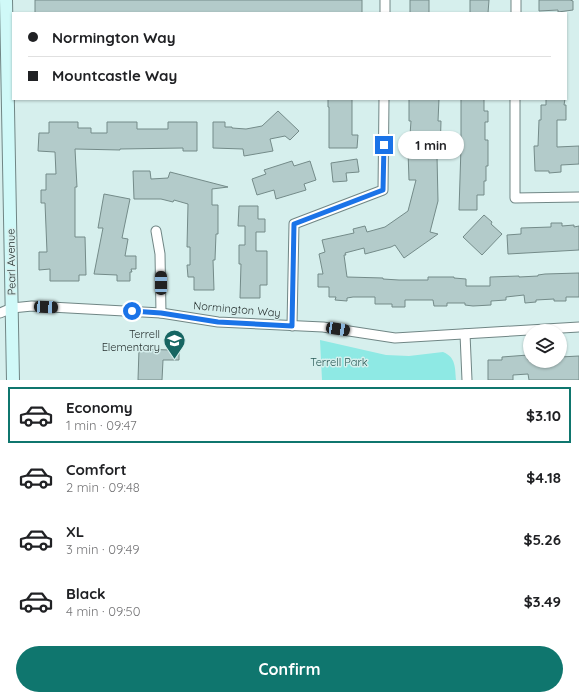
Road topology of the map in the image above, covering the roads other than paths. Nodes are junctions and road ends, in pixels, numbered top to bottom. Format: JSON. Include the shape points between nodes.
{"nodes":[{"id":1,"x":6,"y":0,"type":"edge"},
{"id":2,"x":385,"y":0,"type":"edge"},
{"id":3,"x":516,"y":0,"type":"edge"},
{"id":4,"x":385,"y":12,"type":"edge"},
{"id":5,"x":516,"y":12,"type":"edge"},
{"id":6,"x":3,"y":59,"type":"edge"},
{"id":7,"x":10,"y":98,"type":"edge"},
{"id":8,"x":384,"y":100,"type":"edge"},
{"id":9,"x":515,"y":100,"type":"edge"},
{"id":10,"x":5,"y":191,"type":"edge"},
{"id":11,"x":579,"y":197,"type":"edge"},
{"id":12,"x":156,"y":231,"type":"dead end"},
{"id":13,"x":12,"y":308,"type":"junction"},
{"id":14,"x":0,"y":313,"type":"edge"},
{"id":15,"x":161,"y":313,"type":"junction"},
{"id":16,"x":292,"y":326,"type":"junction"},
{"id":17,"x":579,"y":327,"type":"edge"},
{"id":18,"x":465,"y":334,"type":"junction"},
{"id":19,"x":13,"y":380,"type":"edge"},
{"id":20,"x":467,"y":380,"type":"edge"}],
"edges":[{"from":1,"to":6,"type":"street","name":"Pearl Avenue"},
{"from":2,"to":4,"type":"street"},
{"from":3,"to":5,"type":"street"},
{"from":6,"to":7,"type":"street","name":"Pearl Avenue"},
{"from":7,"to":10,"type":"street","name":"Pearl Avenue"},
{"from":8,"to":16,"type":"street","via":[[383,190],[294,224]]},
{"from":9,"to":11,"type":"street","via":[[515,198]]},
{"from":10,"to":13,"type":"street","name":"Pearl Avenue"},
{"from":12,"to":15,"type":"street","via":[[160,254]]},
{"from":13,"to":14,"type":"street","name":"Normington Way"},
{"from":13,"to":15,"type":"street","name":"Normington Way","via":[[32,306]]},
{"from":13,"to":19,"type":"street","name":"Pearl Avenue"},
{"from":15,"to":16,"type":"street","name":"Normington Way","via":[[218,322]]},
{"from":16,"to":18,"type":"street","name":"Normington Way","via":[[323,327],[395,338]]},
{"from":17,"to":18,"type":"street","name":"Normington Way"},
{"from":18,"to":20,"type":"street"}]}
